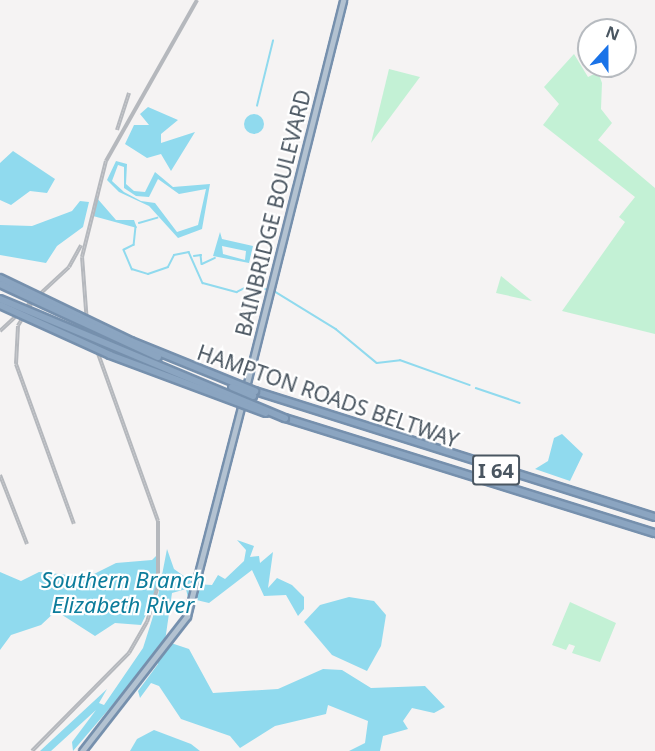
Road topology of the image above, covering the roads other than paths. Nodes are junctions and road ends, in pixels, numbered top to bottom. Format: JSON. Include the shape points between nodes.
{"nodes":[{"id":1,"x":343,"y":0,"type":"edge"},
{"id":2,"x":0,"y":278,"type":"edge"},
{"id":3,"x":0,"y":284,"type":"edge"},
{"id":4,"x":0,"y":299,"type":"edge"},
{"id":5,"x":0,"y":305,"type":"edge"},
{"id":6,"x":254,"y":394,"type":"junction"},
{"id":7,"x":285,"y":418,"type":"junction"},
{"id":8,"x":655,"y":517,"type":"edge"},
{"id":9,"x":655,"y":533,"type":"edge"},
{"id":10,"x":82,"y":751,"type":"edge"}],
"edges":[{"from":1,"to":10,"type":"main road","name":"BAINBRIDGE BOULEVARD","via":[[191,605],[167,643]]},
{"from":2,"to":6,"type":"highway","name":"HAMPTON ROADS BELTWAY","number":"I 64","bridge":true},
{"from":3,"to":6,"type":"highway","bridge":true},
{"from":4,"to":7,"type":"highway","bridge":true},
{"from":5,"to":7,"type":"highway","name":"HAMPTON ROADS BELTWAY","number":"I 64","bridge":true,"via":[[147,369]]},
{"from":6,"to":8,"type":"highway","name":"HAMPTON ROADS BELTWAY","number":"I 64"},
{"from":7,"to":9,"type":"highway","name":"HAMPTON ROADS BELTWAY","number":"I 64"}]}
